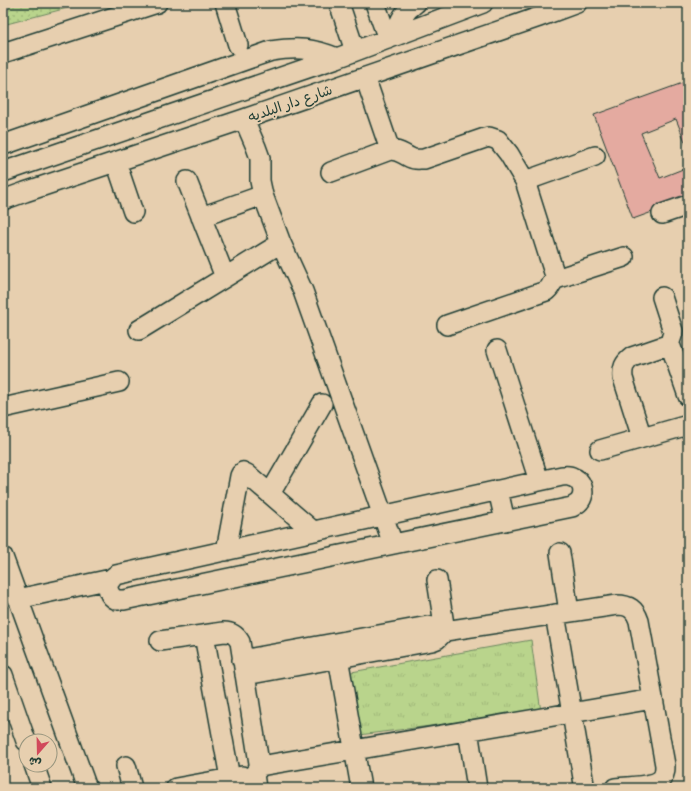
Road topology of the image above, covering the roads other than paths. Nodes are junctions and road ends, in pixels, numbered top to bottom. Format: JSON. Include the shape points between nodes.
{"nodes":[{"id":1,"x":157,"y":3,"type":"edge"},
{"id":2,"x":224,"y":3,"type":"edge"},
{"id":3,"x":338,"y":3,"type":"edge"},
{"id":4,"x":375,"y":3,"type":"edge"},
{"id":5,"x":416,"y":3,"type":"edge"},
{"id":6,"x":483,"y":3,"type":"edge"},
{"id":7,"x":577,"y":3,"type":"edge"},
{"id":8,"x":536,"y":10,"type":"edge"},
{"id":9,"x":391,"y":38,"type":"junction"},
{"id":10,"x":238,"y":45,"type":"dead end"},
{"id":11,"x":355,"y":51,"type":"junction"},
{"id":12,"x":3,"y":54,"type":"edge"},
{"id":13,"x":337,"y":58,"type":"junction"},
{"id":14,"x":365,"y":77,"type":"junction"},
{"id":15,"x":244,"y":119,"type":"junction"},
{"id":16,"x":138,"y":125,"type":"junction"},
{"id":17,"x":3,"y":146,"type":"edge"},
{"id":18,"x":390,"y":150,"type":"junction"},
{"id":19,"x":148,"y":151,"type":"junction"},
{"id":20,"x":595,"y":156,"type":"dead end"},
{"id":21,"x":116,"y":162,"type":"junction"},
{"id":22,"x":3,"y":172,"type":"edge"},
{"id":23,"x":331,"y":172,"type":"dead end"},
{"id":24,"x":187,"y":181,"type":"dead end"},
{"id":25,"x":525,"y":181,"type":"junction"},
{"id":26,"x":263,"y":195,"type":"junction"},
{"id":27,"x":3,"y":200,"type":"edge"},
{"id":28,"x":688,"y":205,"type":"edge"},
{"id":29,"x":133,"y":212,"type":"dead end"},
{"id":30,"x":662,"y":214,"type":"dead end"},
{"id":31,"x":201,"y":217,"type":"junction"},
{"id":32,"x":281,"y":244,"type":"junction"},
{"id":33,"x":624,"y":257,"type":"dead end"},
{"id":34,"x":225,"y":277,"type":"junction"},
{"id":35,"x":556,"y":279,"type":"junction"},
{"id":36,"x":662,"y":297,"type":"dead end"},
{"id":37,"x":447,"y":324,"type":"dead end"},
{"id":38,"x":139,"y":330,"type":"dead end"},
{"id":39,"x":670,"y":344,"type":"junction"},
{"id":40,"x":497,"y":350,"type":"dead end"},
{"id":41,"x":120,"y":382,"type":"dead end"},
{"id":42,"x":688,"y":396,"type":"edge"},
{"id":43,"x":322,"y":404,"type":"dead end"},
{"id":44,"x":3,"y":408,"type":"edge"},
{"id":45,"x":688,"y":425,"type":"edge"},
{"id":46,"x":642,"y":438,"type":"junction"},
{"id":47,"x":600,"y":450,"type":"dead end"},
{"id":48,"x":540,"y":481,"type":"junction"},
{"id":49,"x":498,"y":490,"type":"junction"},
{"id":50,"x":270,"y":494,"type":"junction"},
{"id":51,"x":384,"y":516,"type":"junction"},
{"id":52,"x":505,"y":521,"type":"junction"},
{"id":53,"x":313,"y":531,"type":"junction"},
{"id":54,"x":393,"y":544,"type":"junction"},
{"id":55,"x":226,"y":551,"type":"junction"},
{"id":56,"x":560,"y":553,"type":"dead end"},
{"id":57,"x":3,"y":557,"type":"edge"},
{"id":58,"x":111,"y":579,"type":"junction"},
{"id":59,"x":437,"y":580,"type":"dead end"},
{"id":60,"x":18,"y":599,"type":"junction"},
{"id":61,"x":562,"y":613,"type":"junction"},
{"id":62,"x":445,"y":631,"type":"junction"},
{"id":63,"x":204,"y":635,"type":"junction"},
{"id":64,"x":160,"y":641,"type":"dead end"},
{"id":65,"x":336,"y":651,"type":"junction"},
{"id":66,"x":243,"y":667,"type":"junction"},
{"id":67,"x":3,"y":675,"type":"edge"},
{"id":68,"x":653,"y":699,"type":"junction"},
{"id":69,"x":3,"y":700,"type":"edge"},
{"id":70,"x":572,"y":713,"type":"junction"},
{"id":71,"x":18,"y":718,"type":"junction"},
{"id":72,"x":468,"y":730,"type":"junction"},
{"id":73,"x":23,"y":733,"type":"edge"},
{"id":74,"x":355,"y":749,"type":"junction"},
{"id":75,"x":126,"y":766,"type":"dead end"},
{"id":76,"x":37,"y":773,"type":"edge"},
{"id":77,"x":257,"y":776,"type":"edge"},
{"id":78,"x":221,"y":782,"type":"edge"},
{"id":79,"x":42,"y":788,"type":"edge"},
{"id":80,"x":87,"y":788,"type":"edge"},
{"id":81,"x":132,"y":788,"type":"edge"},
{"id":82,"x":176,"y":788,"type":"edge"},
{"id":83,"x":361,"y":788,"type":"edge"},
{"id":84,"x":477,"y":788,"type":"edge"},
{"id":85,"x":584,"y":788,"type":"edge"},
{"id":86,"x":615,"y":788,"type":"edge"}],
"edges":[{"from":1,"to":12,"type":"street"},
{"from":2,"to":10,"type":"street"},
{"from":3,"to":11,"type":"street"},
{"from":4,"to":9,"type":"street"},
{"from":5,"to":9,"type":"street","via":[[404,13]]},
{"from":6,"to":9,"type":"street","name":"شارع دار البلديه"},
{"from":7,"to":8,"type":"street","name":"شارع دار البلديه"},
{"from":8,"to":14,"type":"street","name":"شارع دار البلديه"},
{"from":9,"to":11,"type":"street","name":"شارع دار البلديه"},
{"from":11,"to":13,"type":"street","name":"شارع دار البلديه"},
{"from":13,"to":16,"type":"street","name":"شارع دار البلديه"},
{"from":13,"to":17,"type":"street","via":[[305,49],[271,51]]},
{"from":14,"to":15,"type":"street","name":"شارع دار البلديه"},
{"from":14,"to":18,"type":"street"},
{"from":15,"to":19,"type":"street","name":"شارع دار البلديه"},
{"from":15,"to":26,"type":"street","via":[[260,158]]},
{"from":16,"to":19,"type":"street"},
{"from":16,"to":22,"type":"street","name":"شارع دار البلديه"},
{"from":18,"to":23,"type":"street"},
{"from":18,"to":25,"type":"street","via":[[396,150],[417,160],[489,137],[498,140]]},
{"from":19,"to":21,"type":"street","name":"شارع دار البلديه"},
{"from":20,"to":25,"type":"street"},
{"from":21,"to":27,"type":"street","name":"شارع دار البلديه"},
{"from":21,"to":29,"type":"street"},
{"from":24,"to":31,"type":"street"},
{"from":25,"to":35,"type":"street"},
{"from":26,"to":31,"type":"street"},
{"from":26,"to":32,"type":"street"},
{"from":28,"to":30,"type":"street"},
{"from":31,"to":34,"type":"street"},
{"from":32,"to":34,"type":"street"},
{"from":32,"to":51,"type":"street","via":[[303,291]]},
{"from":33,"to":35,"type":"street"},
{"from":34,"to":38,"type":"street"},
{"from":35,"to":37,"type":"street","via":[[546,291]]},
{"from":36,"to":39,"type":"street","via":[[673,330]]},
{"from":39,"to":42,"type":"street"},
{"from":39,"to":46,"type":"street","via":[[632,357],[627,360],[622,372]]},
{"from":40,"to":48,"type":"street"},
{"from":41,"to":44,"type":"street"},
{"from":43,"to":50,"type":"street"},
{"from":45,"to":46,"type":"street"},
{"from":46,"to":47,"type":"street"},
{"from":48,"to":49,"type":"street"},
{"from":48,"to":52,"type":"street","via":[[570,476],[578,480],[583,495],[572,507]]},
{"from":49,"to":51,"type":"street"},
{"from":49,"to":52,"type":"street"},
{"from":50,"to":53,"type":"street"},
{"from":50,"to":55,"type":"street","via":[[248,474],[241,474]]},
{"from":51,"to":53,"type":"street"},
{"from":51,"to":54,"type":"street"},
{"from":52,"to":54,"type":"street"},
{"from":53,"to":55,"type":"street"},
{"from":54,"to":58,"type":"street","via":[[124,600],[117,600],[108,591]]},
{"from":55,"to":58,"type":"street","via":[[116,575]]},
{"from":56,"to":61,"type":"street"},
{"from":57,"to":60,"type":"street"},
{"from":58,"to":60,"type":"street"},
{"from":59,"to":62,"type":"street"},
{"from":60,"to":80,"type":"street"},
{"from":61,"to":62,"type":"street"},
{"from":61,"to":68,"type":"street","via":[[617,605],[631,608],[639,621]]},
{"from":61,"to":70,"type":"street"},
{"from":62,"to":65,"type":"street","via":[[428,626]]},
{"from":63,"to":64,"type":"street"},
{"from":63,"to":66,"type":"street","via":[[224,632],[233,634],[240,642]]},
{"from":63,"to":78,"type":"street"},
{"from":65,"to":66,"type":"street"},
{"from":65,"to":74,"type":"street"},
{"from":66,"to":77,"type":"street"},
{"from":67,"to":71,"type":"street"},
{"from":68,"to":70,"type":"street"},
{"from":68,"to":86,"type":"street","via":[[665,772],[658,782],[652,784]]},
{"from":69,"to":71,"type":"street"},
{"from":70,"to":72,"type":"street"},
{"from":70,"to":85,"type":"street"},
{"from":71,"to":73,"type":"street"},
{"from":72,"to":74,"type":"street"},
{"from":72,"to":84,"type":"street"},
{"from":74,"to":77,"type":"street"},
{"from":74,"to":83,"type":"street"},
{"from":75,"to":81,"type":"street"},
{"from":76,"to":79,"type":"street"},
{"from":77,"to":78,"type":"street"},
{"from":78,"to":82,"type":"street"}]}
